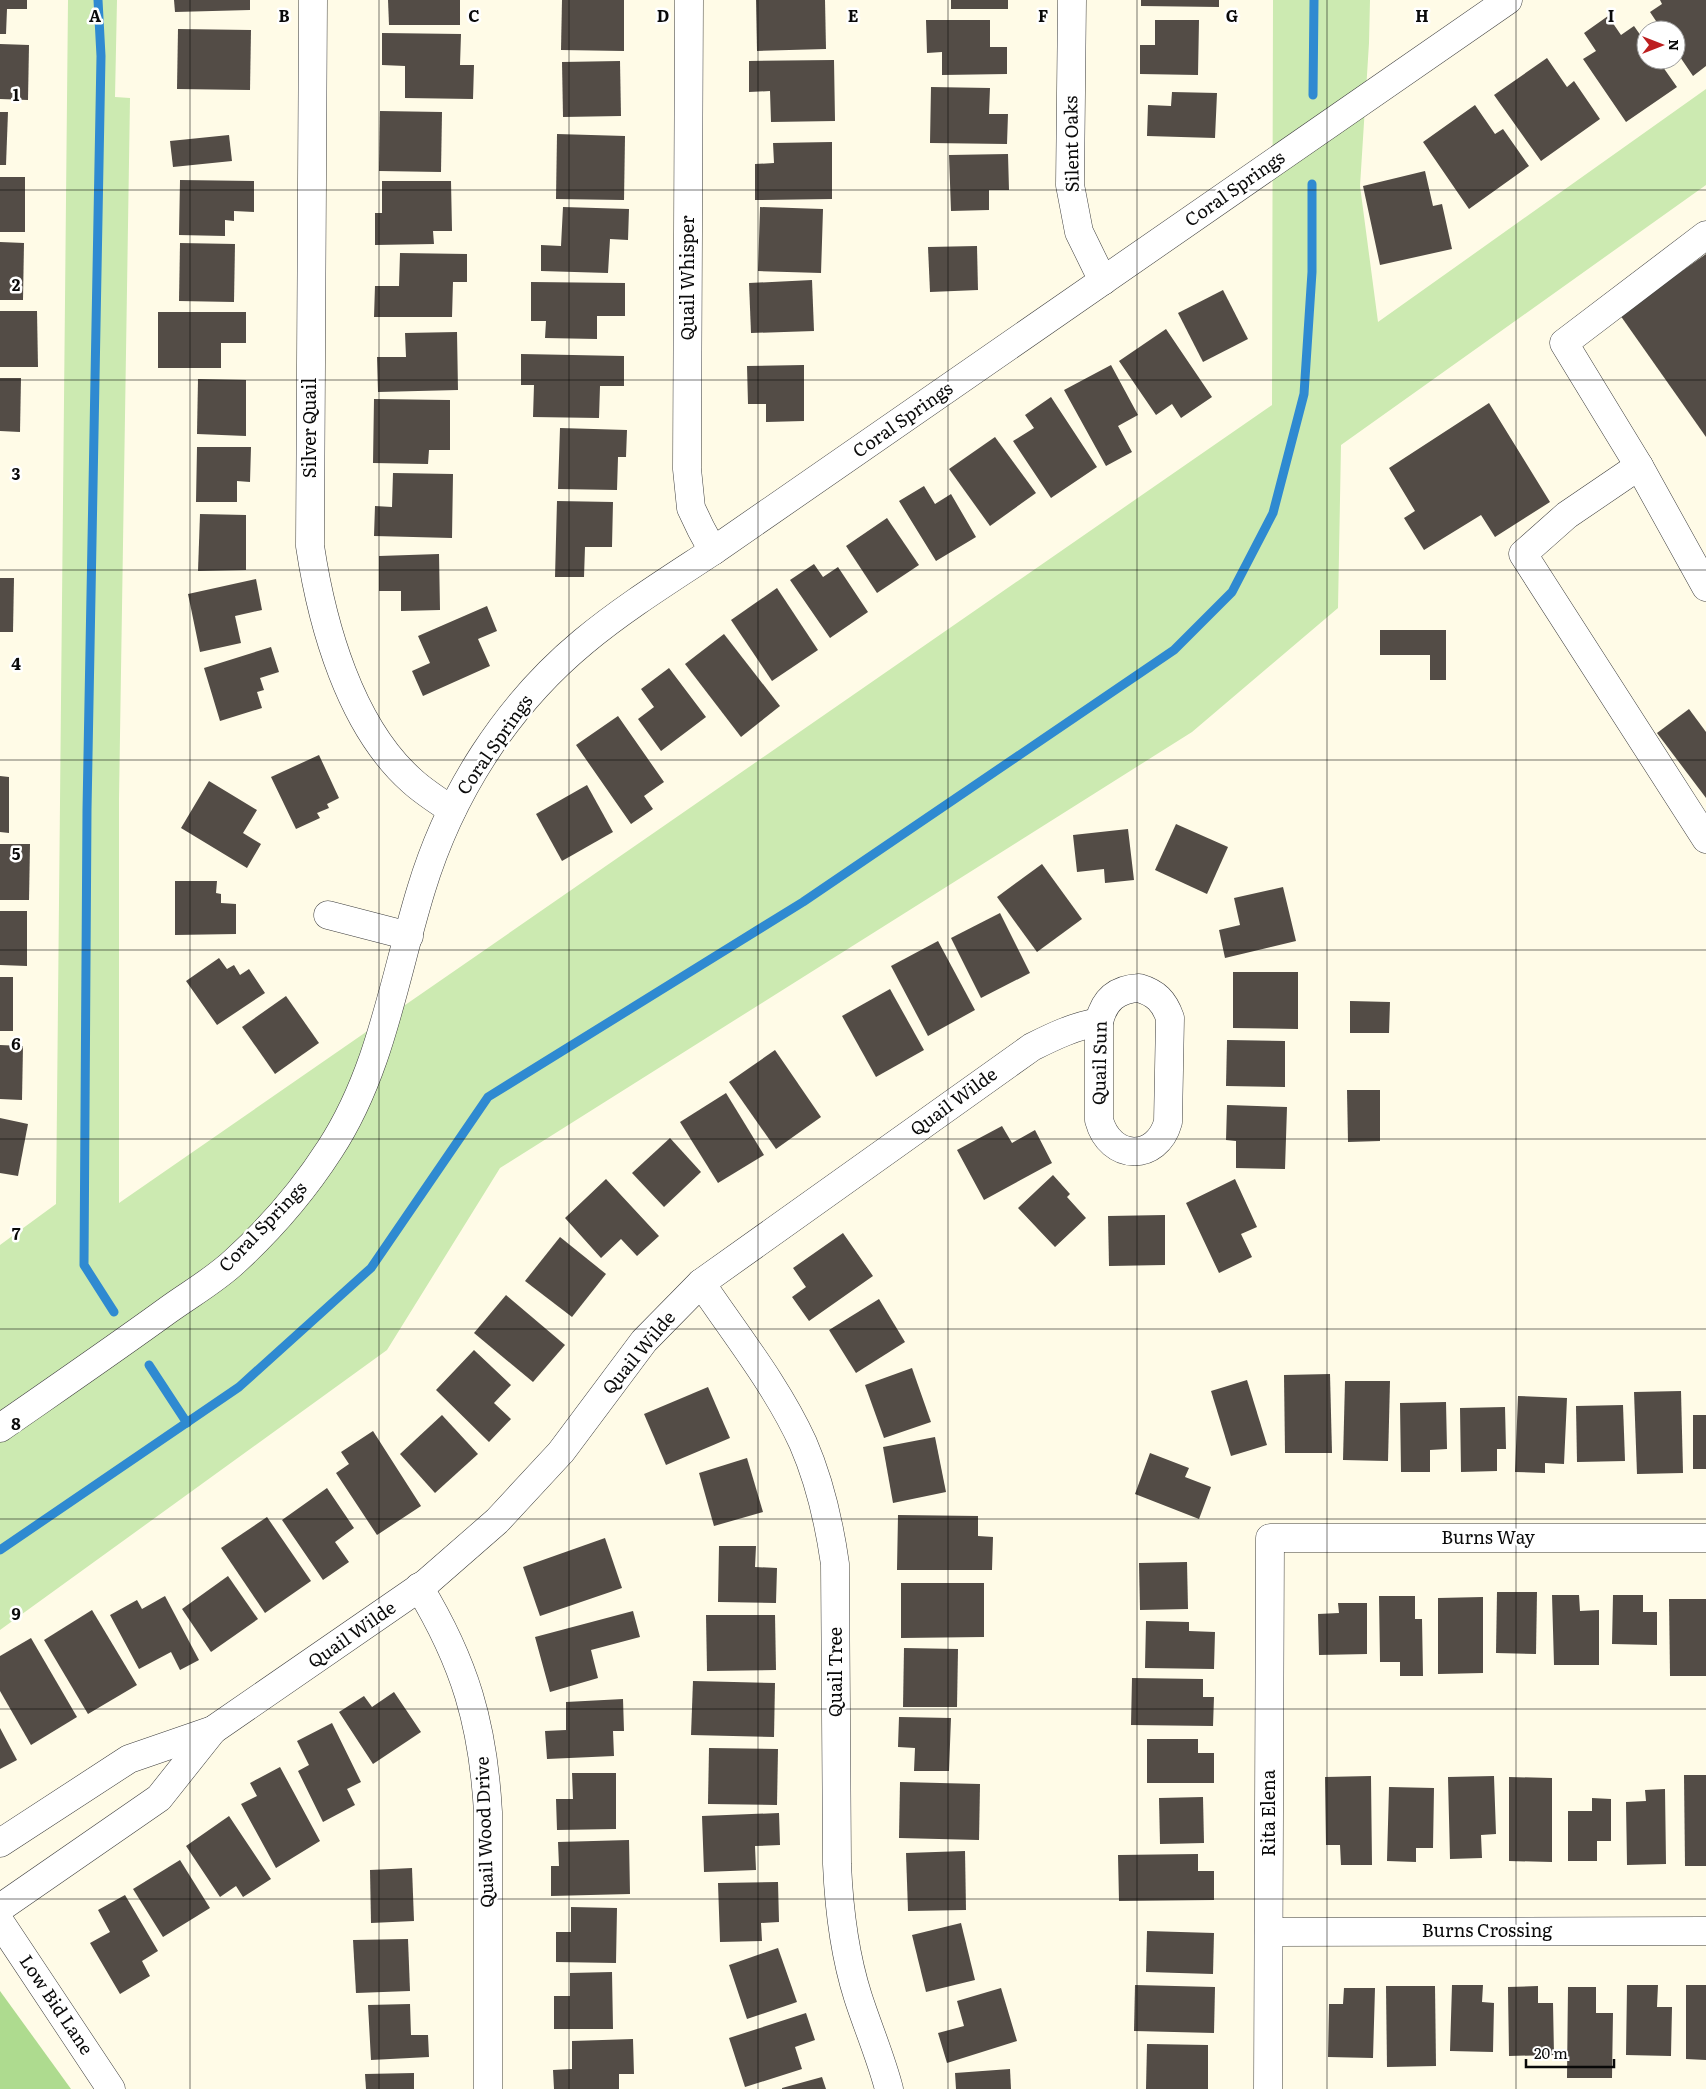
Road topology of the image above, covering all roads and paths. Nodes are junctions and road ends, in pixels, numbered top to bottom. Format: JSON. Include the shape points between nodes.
{"nodes":[{"id":1,"x":313,"y":0,"type":"edge"},
{"id":2,"x":689,"y":0,"type":"edge"},
{"id":3,"x":1072,"y":0,"type":"edge"},
{"id":4,"x":1508,"y":0,"type":"edge"},
{"id":5,"x":1706,"y":235,"type":"edge"},
{"id":6,"x":1103,"y":281,"type":"junction"},
{"id":7,"x":1639,"y":466,"type":"junction"},
{"id":8,"x":713,"y":551,"type":"junction"},
{"id":9,"x":1706,"y":587,"type":"edge"},
{"id":10,"x":452,"y":810,"type":"junction"},
{"id":11,"x":1706,"y":839,"type":"edge"},
{"id":12,"x":328,"y":915,"type":"dead end"},
{"id":13,"x":408,"y":936,"type":"junction"},
{"id":14,"x":1100,"y":1022,"type":"junction"},
{"id":15,"x":701,"y":1283,"type":"junction"},
{"id":16,"x":0,"y":1428,"type":"edge"},
{"id":17,"x":1270,"y":1538,"type":"joint"},
{"id":18,"x":1706,"y":1538,"type":"edge"},
{"id":19,"x":419,"y":1587,"type":"junction"},
{"id":20,"x":213,"y":1730,"type":"junction"},
{"id":21,"x":0,"y":1843,"type":"edge"},
{"id":22,"x":0,"y":1908,"type":"edge"},
{"id":23,"x":0,"y":1922,"type":"edge"},
{"id":24,"x":1706,"y":1931,"type":"edge"},
{"id":25,"x":1269,"y":1932,"type":"junction"},
{"id":26,"x":111,"y":2089,"type":"edge"},
{"id":27,"x":488,"y":2089,"type":"edge"},
{"id":28,"x":889,"y":2089,"type":"edge"},
{"id":29,"x":1268,"y":2089,"type":"edge"}],
"edges":[{"from":1,"to":10,"type":"street","name":"Silver Quail","via":[[310,546],[316,591],[331,643],[364,718],[388,756],[411,781]]},
{"from":2,"to":8,"type":"street","name":"Quail Whisper","via":[[687,469],[692,508]]},
{"from":3,"to":6,"type":"street","name":"Silent Oaks","via":[[1070,185],[1079,232]]},
{"from":4,"to":6,"type":"street","name":"Coral Springs"},
{"from":5,"to":7,"type":"street","via":[[1564,343]]},
{"from":6,"to":8,"type":"street","name":"Coral Springs"},
{"from":7,"to":9,"type":"street"},
{"from":7,"to":11,"type":"street","via":[[1566,515],[1523,554]]},
{"from":8,"to":10,"type":"street","name":"Coral Springs","via":[[626,609],[582,643],[541,682],[505,724],[456,798]]},
{"from":10,"to":13,"type":"street","name":"Coral Springs","via":[[422,887]]},
{"from":12,"to":13,"type":"street"},
{"from":13,"to":16,"type":"street","name":"Coral Springs","via":[[379,1045],[358,1097],[332,1146],[301,1192],[234,1263]]},
{"from":14,"to":14,"type":"street","name":"Quail Sun","via":[[1099,1120],[1102,1131],[1117,1148],[1128,1151],[1149,1148],[1158,1142],[1168,1122],[1170,1018],[1166,1007],[1150,991],[1128,988],[1108,1000]]},
{"from":14,"to":15,"type":"street","name":"Quail Wilde","via":[[1082,1024],[1032,1047]]},
{"from":15,"to":19,"type":"street","name":"Quail Wilde","via":[[644,1341],[561,1452],[504,1514]]},
{"from":15,"to":28,"type":"street","name":"Quail Tree","via":[[784,1406],[803,1443],[829,1523],[835,1564],[839,1910],[858,1998]]},
{"from":17,"to":18,"type":"street","name":"Burns Way"},
{"from":17,"to":25,"type":"street","name":"Rita Elena"},
{"from":19,"to":20,"type":"street","name":"Quail Wilde"},
{"from":19,"to":27,"type":"street","name":"Quail Wood Drive","via":[[453,1650],[468,1689],[486,1770]]},
{"from":20,"to":21,"type":"street","name":"Quail Wilde","via":[[130,1759]]},
{"from":20,"to":22,"type":"street","name":"Quail Wilde","via":[[159,1798]]},
{"from":23,"to":26,"type":"street","name":"Low Bid Lane"},
{"from":24,"to":25,"type":"street","name":"Burns Crossing"},
{"from":25,"to":29,"type":"street","name":"Rita Elena"}]}
